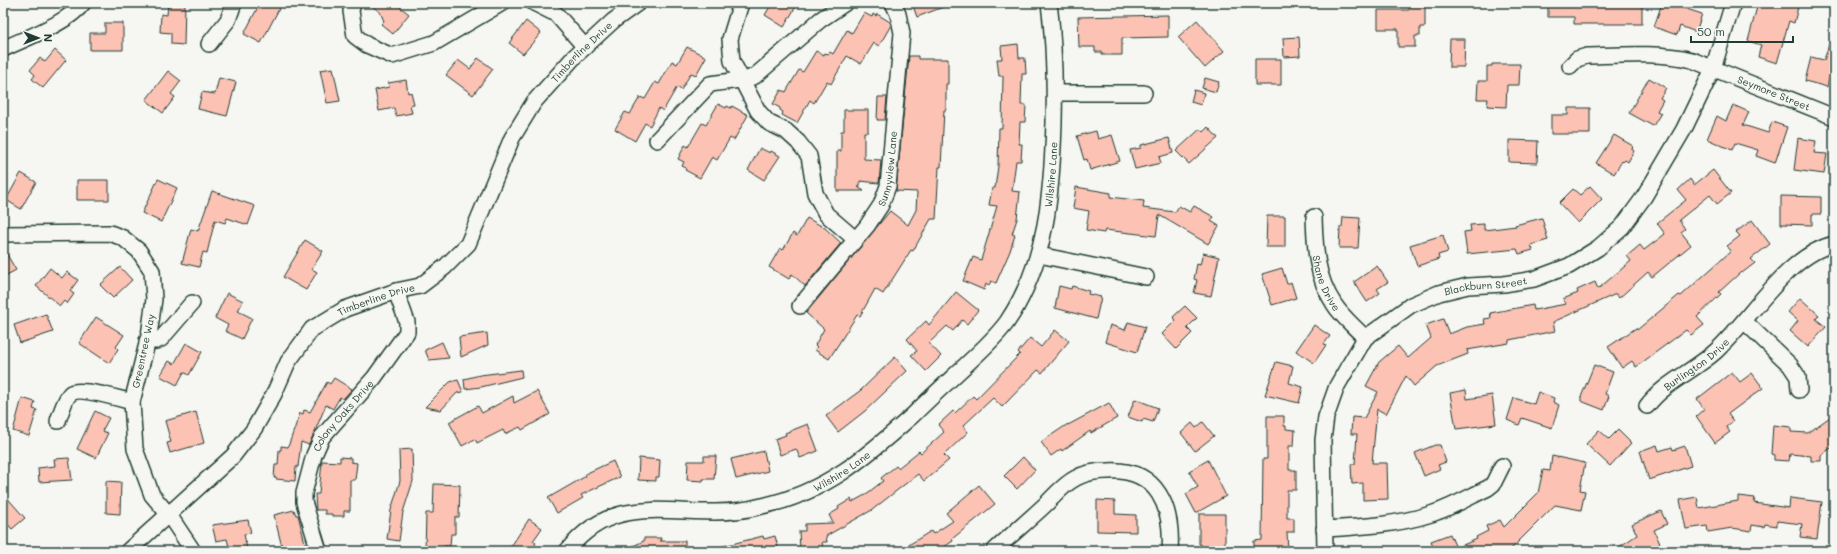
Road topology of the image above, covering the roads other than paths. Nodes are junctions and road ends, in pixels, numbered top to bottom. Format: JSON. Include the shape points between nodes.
{"nodes":[{"id":1,"x":83,"y":3,"type":"edge"},
{"id":2,"x":234,"y":3,"type":"edge"},
{"id":3,"x":353,"y":3,"type":"edge"},
{"id":4,"x":502,"y":3,"type":"edge"},
{"id":5,"x":534,"y":3,"type":"edge"},
{"id":6,"x":638,"y":3,"type":"edge"},
{"id":7,"x":741,"y":3,"type":"edge"},
{"id":8,"x":845,"y":3,"type":"edge"},
{"id":9,"x":894,"y":3,"type":"edge"},
{"id":10,"x":1049,"y":3,"type":"edge"},
{"id":11,"x":1733,"y":3,"type":"edge"},
{"id":12,"x":209,"y":44,"type":"dead end"},
{"id":13,"x":585,"y":47,"type":"junction"},
{"id":14,"x":3,"y":50,"type":"edge"},
{"id":15,"x":1570,"y":66,"type":"dead end"},
{"id":16,"x":1713,"y":69,"type":"junction"},
{"id":17,"x":742,"y":80,"type":"junction"},
{"id":18,"x":1144,"y":93,"type":"dead end"},
{"id":19,"x":1055,"y":94,"type":"junction"},
{"id":20,"x":1834,"y":117,"type":"edge"},
{"id":21,"x":657,"y":140,"type":"dead end"},
{"id":22,"x":1314,"y":217,"type":"dead end"},
{"id":23,"x":3,"y":234,"type":"edge"},
{"id":24,"x":855,"y":239,"type":"junction"},
{"id":25,"x":1834,"y":244,"type":"edge"},
{"id":26,"x":1039,"y":255,"type":"junction"},
{"id":27,"x":1146,"y":278,"type":"dead end"},
{"id":28,"x":396,"y":291,"type":"junction"},
{"id":29,"x":192,"y":303,"type":"dead end"},
{"id":30,"x":800,"y":306,"type":"dead end"},
{"id":31,"x":1744,"y":321,"type":"junction"},
{"id":32,"x":1365,"y":338,"type":"junction"},
{"id":33,"x":147,"y":341,"type":"junction"},
{"id":34,"x":1799,"y":390,"type":"dead end"},
{"id":35,"x":132,"y":402,"type":"junction"},
{"id":36,"x":1648,"y":406,"type":"dead end"},
{"id":37,"x":58,"y":421,"type":"dead end"},
{"id":38,"x":1502,"y":466,"type":"dead end"},
{"id":39,"x":169,"y":515,"type":"junction"},
{"id":40,"x":1324,"y":529,"type":"junction"},
{"id":41,"x":128,"y":551,"type":"edge"},
{"id":42,"x":193,"y":551,"type":"edge"},
{"id":43,"x":319,"y":551,"type":"edge"},
{"id":44,"x":567,"y":551,"type":"edge"},
{"id":45,"x":994,"y":551,"type":"edge"},
{"id":46,"x":1170,"y":551,"type":"edge"},
{"id":47,"x":1325,"y":551,"type":"edge"}],
"edges":[{"from":1,"to":14,"type":"street","via":[[64,20]]},
{"from":2,"to":12,"type":"street","via":[[228,20]]},
{"from":3,"to":4,"type":"street","via":[[351,11],[354,36],[392,56],[434,43]]},
{"from":5,"to":13,"type":"street","via":[[556,14]]},
{"from":6,"to":13,"type":"street","name":"Timberline Drive","via":[[613,21]]},
{"from":7,"to":17,"type":"street","via":[[730,39],[732,61]]},
{"from":8,"to":17,"type":"street","via":[[820,20],[755,76]]},
{"from":9,"to":24,"type":"street","name":"Sunnyview Lane","via":[[902,33],[888,186],[881,205]]},
{"from":10,"to":19,"type":"street","name":"Wilshire Lane"},
{"from":11,"to":16,"type":"street","name":"Blackburn Street"},
{"from":13,"to":28,"type":"street","name":"Timberline Drive","via":[[534,102],[512,138],[468,244],[445,267],[420,286]]},
{"from":15,"to":16,"type":"street","via":[[1577,59],[1587,56],[1664,55],[1692,60]]},
{"from":16,"to":20,"type":"street","name":"Seymore Street"},
{"from":16,"to":32,"type":"street","name":"Blackburn Street","via":[[1684,129],[1644,198],[1622,226],[1598,248],[1569,266],[1534,279],[1468,286],[1439,293],[1411,305]]},
{"from":17,"to":21,"type":"street","via":[[710,84]]},
{"from":17,"to":24,"type":"street","via":[[758,111],[769,123],[786,131],[808,156],[815,193],[826,214]]},
{"from":18,"to":19,"type":"street"},
{"from":19,"to":26,"type":"street","name":"Wilshire Lane","via":[[1053,171]]},
{"from":22,"to":32,"type":"street","name":"Shane Drive","via":[[1315,248],[1322,281],[1334,304]]},
{"from":23,"to":33,"type":"street","name":"Greentree Way","via":[[110,233],[123,238],[139,251],[152,271],[154,299]]},
{"from":24,"to":30,"type":"street","name":"Sunnyview Lane"},
{"from":25,"to":31,"type":"street","name":"Burlington Drive","via":[[1805,256]]},
{"from":26,"to":27,"type":"street"},
{"from":26,"to":44,"type":"street","name":"Wilshire Lane","via":[[1019,301],[1006,323],[988,344],[872,452],[836,476],[792,498],[738,511],[650,510],[612,516],[586,531]]},
{"from":28,"to":39,"type":"street","name":"Timberline Drive","via":[[345,309],[312,329],[288,362],[254,429],[233,456]]},
{"from":28,"to":43,"type":"street","name":"Colony Oaks Drive","via":[[407,322],[407,332],[374,378],[322,437],[314,455],[304,502]]},
{"from":29,"to":33,"type":"street","via":[[160,339]]},
{"from":31,"to":34,"type":"street","via":[[1796,372]]},
{"from":31,"to":36,"type":"street","name":"Burlington Drive","via":[[1717,350],[1662,389]]},
{"from":32,"to":40,"type":"street","name":"Blackburn Street","via":[[1334,392],[1326,417],[1323,440]]},
{"from":33,"to":35,"type":"street","name":"Greentree Way"},
{"from":35,"to":37,"type":"street","via":[[103,394],[74,392],[69,395]]},
{"from":35,"to":39,"type":"street","name":"Greentree Way","via":[[135,449],[152,495]]},
{"from":38,"to":40,"type":"street","via":[[1493,484],[1488,488],[1431,514],[1368,526]]},
{"from":39,"to":41,"type":"street","name":"Timberline Drive"},
{"from":39,"to":42,"type":"street","name":"Greentree Way"},
{"from":40,"to":47,"type":"street","name":"Blackburn Street"},
{"from":45,"to":46,"type":"street","via":[[1067,484],[1082,475],[1103,471],[1124,471],[1144,478],[1159,494],[1170,526]]}]}
